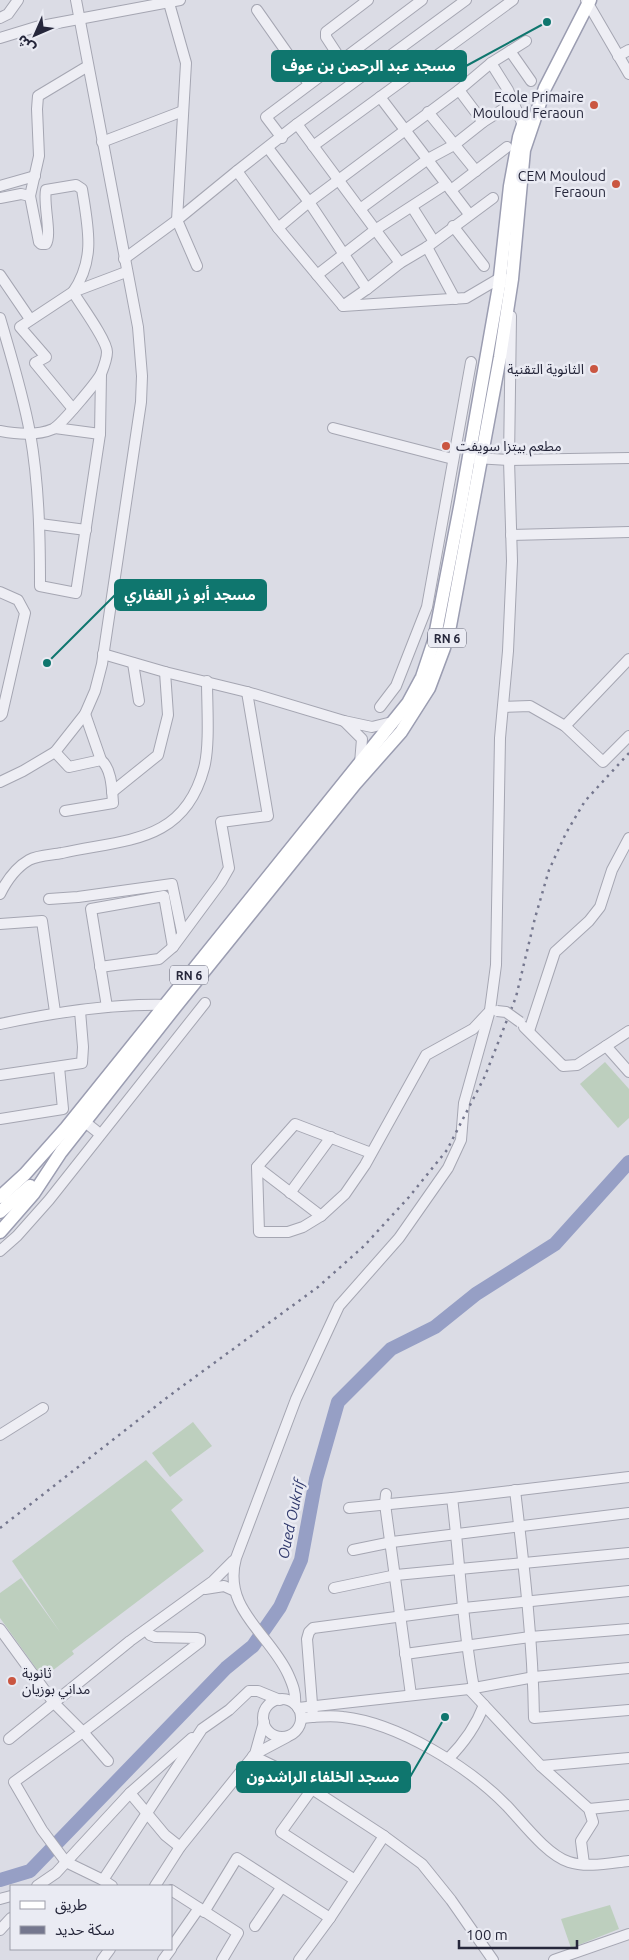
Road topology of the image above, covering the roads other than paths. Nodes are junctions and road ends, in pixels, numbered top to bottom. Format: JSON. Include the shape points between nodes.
{"nodes":[{"id":1,"x":18,"y":0,"type":"edge"},
{"id":2,"x":76,"y":0,"type":"edge"},
{"id":3,"x":180,"y":0,"type":"edge"},
{"id":4,"x":368,"y":0,"type":"edge"},
{"id":5,"x":422,"y":0,"type":"edge"},
{"id":6,"x":466,"y":0,"type":"edge"},
{"id":7,"x":513,"y":0,"type":"edge"},
{"id":8,"x":587,"y":1,"type":"edge"},
{"id":9,"x":171,"y":2,"type":"edge"},
{"id":10,"x":409,"y":4,"type":"edge"},
{"id":11,"x":257,"y":10,"type":"dead end"},
{"id":12,"x":0,"y":18,"type":"edge"},
{"id":13,"x":80,"y":19,"type":"junction"},
{"id":14,"x":0,"y":38,"type":"edge"},
{"id":15,"x":526,"y":41,"type":"dead end"},
{"id":16,"x":510,"y":50,"type":"junction"},
{"id":17,"x":629,"y":50,"type":"edge"},
{"id":18,"x":618,"y":56,"type":"junction"},
{"id":19,"x":344,"y":58,"type":"junction"},
{"id":20,"x":490,"y":63,"type":"junction"},
{"id":21,"x":88,"y":66,"type":"junction"},
{"id":22,"x":629,"y":74,"type":"edge"},
{"id":23,"x":364,"y":76,"type":"junction"},
{"id":24,"x":531,"y":81,"type":"dead end"},
{"id":25,"x":309,"y":84,"type":"junction"},
{"id":26,"x":459,"y":90,"type":"junction"},
{"id":27,"x":380,"y":97,"type":"junction"},
{"id":28,"x":513,"y":103,"type":"junction"},
{"id":29,"x":183,"y":111,"type":"junction"},
{"id":30,"x":428,"y":112,"type":"junction"},
{"id":31,"x":483,"y":122,"type":"junction"},
{"id":32,"x":297,"y":124,"type":"junction"},
{"id":33,"x":523,"y":125,"type":"junction"},
{"id":34,"x":405,"y":130,"type":"junction"},
{"id":35,"x":282,"y":138,"type":"junction"},
{"id":36,"x":102,"y":142,"type":"junction"},
{"id":37,"x":454,"y":145,"type":"junction"},
{"id":38,"x":313,"y":146,"type":"junction"},
{"id":39,"x":507,"y":147,"type":"dead end"},
{"id":40,"x":268,"y":148,"type":"junction"},
{"id":41,"x":428,"y":160,"type":"junction"},
{"id":42,"x":237,"y":171,"type":"junction"},
{"id":43,"x":476,"y":171,"type":"junction"},
{"id":44,"x":34,"y":176,"type":"junction"},
{"id":45,"x":338,"y":180,"type":"junction"},
{"id":46,"x":0,"y":186,"type":"edge"},
{"id":47,"x":448,"y":187,"type":"junction"},
{"id":48,"x":30,"y":196,"type":"junction"},
{"id":49,"x":0,"y":198,"type":"edge"},
{"id":50,"x":493,"y":198,"type":"dead end"},
{"id":51,"x":309,"y":202,"type":"junction"},
{"id":52,"x":412,"y":207,"type":"junction"},
{"id":53,"x":360,"y":209,"type":"junction"},
{"id":54,"x":469,"y":214,"type":"junction"},
{"id":55,"x":177,"y":220,"type":"junction"},
{"id":56,"x":452,"y":226,"type":"junction"},
{"id":57,"x":278,"y":228,"type":"junction"},
{"id":58,"x":375,"y":230,"type":"junction"},
{"id":59,"x":430,"y":244,"type":"junction"},
{"id":60,"x":343,"y":253,"type":"junction"},
{"id":61,"x":124,"y":260,"type":"junction"},
{"id":62,"x":400,"y":262,"type":"junction"},
{"id":63,"x":197,"y":266,"type":"dead end"},
{"id":64,"x":484,"y":266,"type":"dead end"},
{"id":65,"x":126,"y":272,"type":"junction"},
{"id":66,"x":0,"y":275,"type":"edge"},
{"id":67,"x":317,"y":275,"type":"junction"},
{"id":68,"x":506,"y":279,"type":"junction"},
{"id":69,"x":367,"y":289,"type":"junction"},
{"id":70,"x":72,"y":292,"type":"junction"},
{"id":71,"x":455,"y":299,"type":"junction"},
{"id":72,"x":343,"y":306,"type":"junction"},
{"id":73,"x":0,"y":318,"type":"edge"},
{"id":74,"x":30,"y":319,"type":"junction"},
{"id":75,"x":470,"y":362,"type":"dead end"},
{"id":76,"x":101,"y":374,"type":"junction"},
{"id":77,"x":468,"y":375,"type":"junction"},
{"id":78,"x":482,"y":379,"type":"junction"},
{"id":79,"x":73,"y":409,"type":"junction"},
{"id":80,"x":55,"y":428,"type":"junction"},
{"id":81,"x":334,"y":428,"type":"dead end"},
{"id":82,"x":0,"y":431,"type":"edge"},
{"id":83,"x":30,"y":433,"type":"junction"},
{"id":84,"x":100,"y":434,"type":"junction"},
{"id":85,"x":469,"y":458,"type":"junction"},
{"id":86,"x":482,"y":458,"type":"junction"},
{"id":87,"x":629,"y":458,"type":"edge"},
{"id":88,"x":453,"y":459,"type":"junction"},
{"id":89,"x":509,"y":460,"type":"junction"},
{"id":90,"x":40,"y":524,"type":"junction"},
{"id":91,"x":86,"y":530,"type":"junction"},
{"id":92,"x":629,"y":532,"type":"edge"},
{"id":93,"x":511,"y":535,"type":"junction"},
{"id":94,"x":0,"y":592,"type":"edge"},
{"id":95,"x":103,"y":654,"type":"junction"},
{"id":96,"x":629,"y":659,"type":"edge"},
{"id":97,"x":133,"y":663,"type":"junction"},
{"id":98,"x":164,"y":672,"type":"junction"},
{"id":99,"x":207,"y":681,"type":"junction"},
{"id":100,"x":247,"y":692,"type":"junction"},
{"id":101,"x":139,"y":701,"type":"dead end"},
{"id":102,"x":380,"y":707,"type":"dead end"},
{"id":103,"x":503,"y":707,"type":"junction"},
{"id":104,"x":85,"y":714,"type":"junction"},
{"id":105,"x":0,"y":716,"type":"edge"},
{"id":106,"x":344,"y":721,"type":"junction"},
{"id":107,"x":392,"y":722,"type":"junction"},
{"id":108,"x":565,"y":726,"type":"junction"},
{"id":109,"x":372,"y":727,"type":"junction"},
{"id":110,"x":629,"y":736,"type":"edge"},
{"id":111,"x":362,"y":739,"type":"junction"},
{"id":112,"x":378,"y":746,"type":"junction"},
{"id":113,"x":55,"y":752,"type":"junction"},
{"id":114,"x":101,"y":760,"type":"junction"},
{"id":115,"x":360,"y":762,"type":"junction"},
{"id":116,"x":0,"y":782,"type":"edge"},
{"id":117,"x":112,"y":792,"type":"junction"},
{"id":118,"x":65,"y":811,"type":"dead end"},
{"id":119,"x":629,"y":838,"type":"edge"},
{"id":120,"x":0,"y":894,"type":"edge"},
{"id":121,"x":50,"y":899,"type":"dead end"},
{"id":122,"x":0,"y":924,"type":"edge"},
{"id":123,"x":182,"y":932,"type":"junction"},
{"id":124,"x":173,"y":946,"type":"junction"},
{"id":125,"x":100,"y":967,"type":"junction"},
{"id":126,"x":205,"y":1003,"type":"dead end"},
{"id":127,"x":107,"y":1007,"type":"junction"},
{"id":128,"x":80,"y":1011,"type":"junction"},
{"id":129,"x":165,"y":1011,"type":"junction"},
{"id":130,"x":493,"y":1011,"type":"junction"},
{"id":131,"x":56,"y":1012,"type":"junction"},
{"id":132,"x":0,"y":1024,"type":"edge"},
{"id":133,"x":529,"y":1031,"type":"junction"},
{"id":134,"x":629,"y":1031,"type":"edge"},
{"id":135,"x":606,"y":1046,"type":"junction"},
{"id":136,"x":59,"y":1067,"type":"junction"},
{"id":137,"x":629,"y":1072,"type":"edge"},
{"id":138,"x":0,"y":1075,"type":"edge"},
{"id":139,"x":0,"y":1119,"type":"edge"},
{"id":140,"x":85,"y":1122,"type":"junction"},
{"id":141,"x":100,"y":1134,"type":"junction"},
{"id":142,"x":331,"y":1137,"type":"junction"},
{"id":143,"x":371,"y":1153,"type":"junction"},
{"id":144,"x":53,"y":1164,"type":"junction"},
{"id":145,"x":257,"y":1167,"type":"junction"},
{"id":146,"x":290,"y":1192,"type":"junction"},
{"id":147,"x":0,"y":1197,"type":"edge"},
{"id":148,"x":0,"y":1212,"type":"edge"},
{"id":149,"x":321,"y":1216,"type":"junction"},
{"id":150,"x":0,"y":1232,"type":"edge"},
{"id":151,"x":0,"y":1251,"type":"edge"},
{"id":152,"x":43,"y":1408,"type":"dead end"},
{"id":153,"x":0,"y":1435,"type":"edge"},
{"id":154,"x":629,"y":1477,"type":"edge"},
{"id":155,"x":515,"y":1490,"type":"junction"},
{"id":156,"x":452,"y":1498,"type":"junction"},
{"id":157,"x":386,"y":1499,"type":"junction"},
{"id":158,"x":349,"y":1508,"type":"dead end"},
{"id":159,"x":629,"y":1513,"type":"edge"},
{"id":160,"x":519,"y":1526,"type":"junction"},
{"id":161,"x":457,"y":1535,"type":"junction"},
{"id":162,"x":392,"y":1542,"type":"junction"},
{"id":163,"x":352,"y":1550,"type":"dead end"},
{"id":164,"x":629,"y":1553,"type":"edge"},
{"id":165,"x":236,"y":1558,"type":"junction"},
{"id":166,"x":523,"y":1563,"type":"junction"},
{"id":167,"x":458,"y":1569,"type":"junction"},
{"id":168,"x":396,"y":1575,"type":"junction"},
{"id":169,"x":334,"y":1588,"type":"dead end"},
{"id":170,"x":201,"y":1590,"type":"junction"},
{"id":171,"x":235,"y":1591,"type":"junction"},
{"id":172,"x":629,"y":1591,"type":"edge"},
{"id":173,"x":527,"y":1602,"type":"junction"},
{"id":174,"x":464,"y":1608,"type":"junction"},
{"id":175,"x":401,"y":1616,"type":"junction"},
{"id":176,"x":0,"y":1629,"type":"edge"},
{"id":177,"x":629,"y":1629,"type":"edge"},
{"id":178,"x":146,"y":1630,"type":"junction"},
{"id":179,"x":530,"y":1637,"type":"junction"},
{"id":180,"x":466,"y":1644,"type":"junction"},
{"id":181,"x":405,"y":1654,"type":"junction"},
{"id":182,"x":629,"y":1668,"type":"edge"},
{"id":183,"x":289,"y":1676,"type":"junction"},
{"id":184,"x":534,"y":1677,"type":"junction"},
{"id":185,"x":472,"y":1688,"type":"junction"},
{"id":186,"x":258,"y":1691,"type":"junction"},
{"id":187,"x":410,"y":1695,"type":"junction"},
{"id":188,"x":281,"y":1700,"type":"junction"},
{"id":189,"x":54,"y":1703,"type":"junction"},
{"id":190,"x":484,"y":1704,"type":"junction"},
{"id":191,"x":296,"y":1706,"type":"junction"},
{"id":192,"x":312,"y":1706,"type":"junction"},
{"id":193,"x":629,"y":1710,"type":"edge"},
{"id":194,"x":265,"y":1716,"type":"junction"},
{"id":195,"x":313,"y":1717,"type":"junction"},
{"id":196,"x":301,"y":1718,"type":"junction"},
{"id":197,"x":202,"y":1729,"type":"junction"},
{"id":198,"x":83,"y":1732,"type":"junction"},
{"id":199,"x":288,"y":1736,"type":"junction"},
{"id":200,"x":9,"y":1739,"type":"dead end"},
{"id":201,"x":254,"y":1755,"type":"junction"},
{"id":202,"x":629,"y":1758,"type":"edge"},
{"id":203,"x":448,"y":1760,"type":"junction"},
{"id":204,"x":108,"y":1761,"type":"dead end"},
{"id":205,"x":542,"y":1766,"type":"junction"},
{"id":206,"x":312,"y":1789,"type":"junction"},
{"id":207,"x":130,"y":1793,"type":"junction"},
{"id":208,"x":629,"y":1805,"type":"edge"},
{"id":209,"x":589,"y":1809,"type":"junction"},
{"id":210,"x":148,"y":1814,"type":"junction"},
{"id":211,"x":384,"y":1836,"type":"junction"},
{"id":212,"x":180,"y":1847,"type":"junction"},
{"id":213,"x":629,"y":1861,"type":"edge"},
{"id":214,"x":66,"y":1862,"type":"junction"},
{"id":215,"x":584,"y":1864,"type":"junction"},
{"id":216,"x":103,"y":1880,"type":"junction"},
{"id":217,"x":355,"y":1880,"type":"junction"},
{"id":218,"x":40,"y":1885,"type":"edge"},
{"id":219,"x":110,"y":1885,"type":"edge"},
{"id":220,"x":159,"y":1885,"type":"edge"},
{"id":221,"x":281,"y":1888,"type":"junction"},
{"id":222,"x":172,"y":1891,"type":"edge"},
{"id":223,"x":201,"y":1910,"type":"junction"},
{"id":224,"x":330,"y":1918,"type":"junction"},
{"id":225,"x":10,"y":1919,"type":"edge"},
{"id":226,"x":255,"y":1926,"type":"dead end"},
{"id":227,"x":0,"y":1930,"type":"edge"},
{"id":228,"x":629,"y":1934,"type":"edge"},
{"id":229,"x":172,"y":1947,"type":"edge"},
{"id":230,"x":222,"y":1960,"type":"edge"},
{"id":231,"x":299,"y":1960,"type":"edge"},
{"id":232,"x":493,"y":1960,"type":"edge"},
{"id":233,"x":554,"y":1960,"type":"edge"}],
"edges":[{"from":1,"to":12,"type":"street","via":[[8,14]]},
{"from":2,"to":13,"type":"street"},
{"from":3,"to":9,"type":"street"},
{"from":4,"to":19,"type":"street","via":[[326,32],[326,37]]},
{"from":5,"to":10,"type":"street"},
{"from":6,"to":23,"type":"street"},
{"from":7,"to":27,"type":"street"},
{"from":8,"to":18,"type":"street"},
{"from":8,"to":33,"type":"main road","number":"RN 6"},
{"from":8,"to":68,"type":"main road","number":"RN 6","via":[[545,88],[524,150]]},
{"from":9,"to":13,"type":"street"},
{"from":9,"to":29,"type":"street","via":[[186,64]]},
{"from":10,"to":19,"type":"street"},
{"from":11,"to":25,"type":"street"},
{"from":13,"to":14,"type":"street"},
{"from":13,"to":21,"type":"street"},
{"from":15,"to":16,"type":"street"},
{"from":16,"to":20,"type":"street"},
{"from":16,"to":24,"type":"street"},
{"from":17,"to":18,"type":"street"},
{"from":18,"to":22,"type":"street"},
{"from":19,"to":23,"type":"street"},
{"from":19,"to":25,"type":"street"},
{"from":20,"to":26,"type":"street"},
{"from":20,"to":28,"type":"street"},
{"from":21,"to":36,"type":"street"},
{"from":21,"to":44,"type":"street","via":[[38,96],[39,156]]},
{"from":23,"to":32,"type":"street"},
{"from":25,"to":35,"type":"street","via":[[266,117]]},
{"from":26,"to":30,"type":"street"},
{"from":26,"to":31,"type":"street"},
{"from":27,"to":34,"type":"street"},
{"from":27,"to":38,"type":"street"},
{"from":28,"to":31,"type":"street"},
{"from":28,"to":33,"type":"street"},
{"from":29,"to":36,"type":"street"},
{"from":29,"to":55,"type":"street"},
{"from":30,"to":34,"type":"street"},
{"from":30,"to":37,"type":"street"},
{"from":31,"to":37,"type":"street"},
{"from":32,"to":35,"type":"street"},
{"from":32,"to":38,"type":"street"},
{"from":33,"to":68,"type":"main road","number":"RN 6","via":[[510,186]]},
{"from":34,"to":41,"type":"street"},
{"from":34,"to":45,"type":"street"},
{"from":35,"to":40,"type":"street"},
{"from":36,"to":61,"type":"street"},
{"from":37,"to":41,"type":"street"},
{"from":37,"to":43,"type":"street"},
{"from":38,"to":45,"type":"street"},
{"from":39,"to":43,"type":"street"},
{"from":40,"to":42,"type":"street"},
{"from":40,"to":51,"type":"street"},
{"from":41,"to":47,"type":"street"},
{"from":41,"to":53,"type":"street"},
{"from":42,"to":55,"type":"street"},
{"from":42,"to":57,"type":"street"},
{"from":43,"to":47,"type":"street"},
{"from":44,"to":46,"type":"street"},
{"from":44,"to":48,"type":"street"},
{"from":45,"to":51,"type":"street"},
{"from":45,"to":53,"type":"street"},
{"from":47,"to":52,"type":"street"},
{"from":47,"to":54,"type":"street"},
{"from":48,"to":49,"type":"street","via":[[21,194]]},
{"from":48,"to":70,"type":"street","via":[[39,242],[46,244],[46,190],[76,184],[82,189],[89,234],[87,257],[82,279]]},
{"from":50,"to":54,"type":"street"},
{"from":51,"to":57,"type":"street"},
{"from":51,"to":60,"type":"street"},
{"from":52,"to":58,"type":"street"},
{"from":52,"to":59,"type":"street"},
{"from":53,"to":58,"type":"street"},
{"from":54,"to":56,"type":"street"},
{"from":55,"to":61,"type":"street"},
{"from":55,"to":63,"type":"street"},
{"from":56,"to":59,"type":"street"},
{"from":56,"to":64,"type":"street"},
{"from":57,"to":67,"type":"street"},
{"from":58,"to":60,"type":"street"},
{"from":58,"to":62,"type":"street"},
{"from":59,"to":62,"type":"street"},
{"from":59,"to":71,"type":"street"},
{"from":60,"to":67,"type":"street"},
{"from":60,"to":69,"type":"street"},
{"from":61,"to":65,"type":"street"},
{"from":62,"to":69,"type":"street"},
{"from":65,"to":70,"type":"street"},
{"from":65,"to":95,"type":"street","via":[[138,327],[141,402]]},
{"from":66,"to":74,"type":"street"},
{"from":67,"to":72,"type":"street"},
{"from":68,"to":71,"type":"street","via":[[466,298]]},
{"from":68,"to":78,"type":"main road","number":"RN 6"},
{"from":68,"to":86,"type":"main road","number":"RN 6","via":[[500,357]]},
{"from":68,"to":89,"type":"street"},
{"from":69,"to":72,"type":"street"},
{"from":70,"to":74,"type":"street"},
{"from":70,"to":76,"type":"street","via":[[104,342],[107,352]]},
{"from":71,"to":72,"type":"street"},
{"from":73,"to":83,"type":"street"},
{"from":74,"to":79,"type":"street","via":[[20,327],[46,357],[36,364]]},
{"from":75,"to":77,"type":"street"},
{"from":76,"to":79,"type":"street"},
{"from":76,"to":84,"type":"street"},
{"from":77,"to":78,"type":"street"},
{"from":77,"to":88,"type":"street"},
{"from":78,"to":85,"type":"main road","number":"RN 6"},
{"from":79,"to":80,"type":"street"},
{"from":80,"to":83,"type":"street"},
{"from":80,"to":84,"type":"street"},
{"from":81,"to":88,"type":"street"},
{"from":82,"to":83,"type":"street"},
{"from":83,"to":90,"type":"street"},
{"from":84,"to":91,"type":"street"},
{"from":85,"to":86,"type":"street"},
{"from":85,"to":107,"type":"main road","number":"RN 6","via":[[434,641],[422,677],[408,703]]},
{"from":86,"to":89,"type":"street"},
{"from":86,"to":112,"type":"main road","number":"RN 6","via":[[444,648],[429,688],[401,732]]},
{"from":87,"to":89,"type":"street"},
{"from":88,"to":102,"type":"street","via":[[427,607],[396,686]]},
{"from":89,"to":93,"type":"street"},
{"from":90,"to":91,"type":"street"},
{"from":90,"to":91,"type":"street","via":[[40,586],[76,593]]},
{"from":92,"to":93,"type":"street"},
{"from":93,"to":103,"type":"street"},
{"from":94,"to":105,"type":"street","via":[[18,600],[25,613]]},
{"from":95,"to":97,"type":"street"},
{"from":95,"to":104,"type":"street","via":[[95,691]]},
{"from":96,"to":108,"type":"street"},
{"from":97,"to":98,"type":"street"},
{"from":97,"to":101,"type":"street"},
{"from":98,"to":99,"type":"street"},
{"from":98,"to":117,"type":"street","via":[[168,715],[158,755]]},
{"from":99,"to":100,"type":"street"},
{"from":99,"to":120,"type":"street","via":[[204,768],[192,799],[179,816],[151,834],[117,844],[30,859],[10,875]]},
{"from":100,"to":106,"type":"street"},
{"from":100,"to":123,"type":"street","via":[[268,816],[221,822],[229,868]]},
{"from":103,"to":108,"type":"street","via":[[530,706]]},
{"from":103,"to":130,"type":"street"},
{"from":104,"to":113,"type":"street"},
{"from":104,"to":114,"type":"street"},
{"from":106,"to":109,"type":"street"},
{"from":106,"to":111,"type":"street"},
{"from":107,"to":109,"type":"street"},
{"from":107,"to":112,"type":"main road","number":"RN 6"},
{"from":108,"to":110,"type":"street","via":[[603,762]]},
{"from":109,"to":112,"type":"street"},
{"from":111,"to":112,"type":"street"},
{"from":111,"to":115,"type":"street"},
{"from":112,"to":115,"type":"main road","number":"RN 6"},
{"from":112,"to":129,"type":"main road","number":"RN 6","via":[[355,784]]},
{"from":113,"to":114,"type":"street","via":[[69,767]]},
{"from":113,"to":116,"type":"street"},
{"from":114,"to":117,"type":"street","via":[[106,764]]},
{"from":115,"to":129,"type":"main road","number":"RN 6"},
{"from":117,"to":118,"type":"street","via":[[113,804]]},
{"from":119,"to":133,"type":"street","via":[[612,870],[600,907],[555,952]]},
{"from":121,"to":123,"type":"street","via":[[172,884]]},
{"from":122,"to":131,"type":"street","via":[[42,921]]},
{"from":123,"to":124,"type":"street"},
{"from":124,"to":125,"type":"street","via":[[159,959]]},
{"from":124,"to":125,"type":"street","via":[[164,896],[91,909]]},
{"from":125,"to":127,"type":"street"},
{"from":126,"to":141,"type":"street"},
{"from":127,"to":128,"type":"street"},
{"from":127,"to":129,"type":"street"},
{"from":128,"to":131,"type":"street"},
{"from":128,"to":136,"type":"street","via":[[82,1063]]},
{"from":129,"to":140,"type":"main road","number":"RN 6"},
{"from":129,"to":147,"type":"main road","number":"RN 6","via":[[66,1128]]},
{"from":130,"to":133,"type":"street","bridge":true,"via":[[506,1012]]},
{"from":130,"to":143,"type":"street","via":[[473,1029],[426,1055]]},
{"from":130,"to":165,"type":"street","via":[[464,1103],[460,1140],[451,1162],[399,1238],[339,1306],[296,1399]]},
{"from":131,"to":132,"type":"street"},
{"from":133,"to":135,"type":"street","via":[[563,1066],[578,1065]]},
{"from":134,"to":135,"type":"street"},
{"from":135,"to":137,"type":"street"},
{"from":136,"to":138,"type":"street"},
{"from":136,"to":139,"type":"street","via":[[63,1109]]},
{"from":140,"to":141,"type":"street"},
{"from":140,"to":144,"type":"main road","number":"RN 6"},
{"from":141,"to":151,"type":"street","via":[[49,1200]]},
{"from":142,"to":143,"type":"street"},
{"from":142,"to":145,"type":"street","via":[[295,1124]]},
{"from":142,"to":146,"type":"street"},
{"from":143,"to":149,"type":"street","via":[[345,1194]]},
{"from":144,"to":148,"type":"main road","number":"RN 6"},
{"from":144,"to":150,"type":"main road","via":[[34,1193]]},
{"from":145,"to":146,"type":"street"},
{"from":145,"to":149,"type":"street","via":[[259,1232],[288,1232]]},
{"from":146,"to":149,"type":"street"},
{"from":152,"to":153,"type":"street"},
{"from":154,"to":155,"type":"street"},
{"from":155,"to":156,"type":"street"},
{"from":155,"to":160,"type":"street"},
{"from":156,"to":157,"type":"street"},
{"from":156,"to":161,"type":"street"},
{"from":157,"to":158,"type":"street"},
{"from":157,"to":162,"type":"street"},
{"from":159,"to":160,"type":"street"},
{"from":160,"to":161,"type":"street"},
{"from":160,"to":166,"type":"street"},
{"from":161,"to":162,"type":"street"},
{"from":161,"to":167,"type":"street"},
{"from":162,"to":163,"type":"street"},
{"from":162,"to":168,"type":"street"},
{"from":164,"to":166,"type":"street"},
{"from":165,"to":170,"type":"street"},
{"from":165,"to":171,"type":"street","via":[[232,1571]]},
{"from":166,"to":167,"type":"street"},
{"from":166,"to":173,"type":"street"},
{"from":167,"to":168,"type":"street"},
{"from":167,"to":174,"type":"street"},
{"from":168,"to":169,"type":"street"},
{"from":168,"to":175,"type":"street"},
{"from":170,"to":171,"type":"street","via":[[224,1586]]},
{"from":170,"to":178,"type":"street"},
{"from":171,"to":183,"type":"street","via":[[244,1614],[269,1643]]},
{"from":172,"to":173,"type":"street"},
{"from":173,"to":174,"type":"street"},
{"from":173,"to":179,"type":"street"},
{"from":174,"to":175,"type":"street"},
{"from":174,"to":180,"type":"street"},
{"from":175,"to":181,"type":"street"},
{"from":175,"to":192,"type":"street","via":[[311,1630],[307,1639]]},
{"from":176,"to":189,"type":"street"},
{"from":177,"to":179,"type":"street"},
{"from":178,"to":189,"type":"street"},
{"from":178,"to":198,"type":"street","via":[[155,1637],[200,1639],[200,1642]]},
{"from":179,"to":180,"type":"street"},
{"from":179,"to":184,"type":"street"},
{"from":180,"to":181,"type":"street"},
{"from":180,"to":185,"type":"street"},
{"from":181,"to":187,"type":"street"},
{"from":182,"to":184,"type":"street"},
{"from":183,"to":188,"type":"street"},
{"from":183,"to":191,"type":"street"},
{"from":184,"to":185,"type":"street"},
{"from":184,"to":193,"type":"street","via":[[534,1718]]},
{"from":185,"to":187,"type":"street"},
{"from":185,"to":190,"type":"street"},
{"from":186,"to":188,"type":"street"},
{"from":186,"to":194,"type":"street"},
{"from":186,"to":197,"type":"street","via":[[246,1693]]},
{"from":187,"to":192,"type":"street"},
{"from":188,"to":191,"type":"street"},
{"from":188,"to":194,"type":"street","via":[[270,1705]]},
{"from":189,"to":198,"type":"street"},
{"from":189,"to":200,"type":"street"},
{"from":190,"to":203,"type":"street","via":[[477,1723]]},
{"from":190,"to":205,"type":"street"},
{"from":191,"to":192,"type":"street"},
{"from":191,"to":196,"type":"street"},
{"from":192,"to":195,"type":"street"},
{"from":194,"to":199,"type":"street","via":[[269,1731]]},
{"from":194,"to":201,"type":"street"},
{"from":195,"to":196,"type":"street"},
{"from":195,"to":203,"type":"street","via":[[342,1717],[375,1724]]},
{"from":196,"to":199,"type":"street","via":[[296,1731]]},
{"from":197,"to":207,"type":"street"},
{"from":197,"to":210,"type":"street"},
{"from":198,"to":204,"type":"street"},
{"from":198,"to":214,"type":"street","via":[[14,1782],[42,1830]]},
{"from":199,"to":201,"type":"street"},
{"from":201,"to":206,"type":"street"},
{"from":201,"to":212,"type":"street"},
{"from":202,"to":205,"type":"street"},
{"from":203,"to":215,"type":"street","via":[[505,1804],[554,1854],[569,1862]]},
{"from":205,"to":209,"type":"street"},
{"from":206,"to":211,"type":"street"},
{"from":206,"to":217,"type":"street","via":[[281,1832]]},
{"from":207,"to":210,"type":"street"},
{"from":207,"to":214,"type":"street"},
{"from":208,"to":209,"type":"street"},
{"from":209,"to":215,"type":"street","via":[[593,1822],[581,1841]]},
{"from":210,"to":212,"type":"street"},
{"from":210,"to":216,"type":"street"},
{"from":211,"to":217,"type":"street"},
{"from":211,"to":232,"type":"street","via":[[422,1864]]},
{"from":212,"to":220,"type":"street"},
{"from":213,"to":215,"type":"street"},
{"from":214,"to":216,"type":"street"},
{"from":214,"to":218,"type":"street"},
{"from":216,"to":219,"type":"street"},
{"from":217,"to":224,"type":"street"},
{"from":221,"to":223,"type":"street","via":[[237,1858]]},
{"from":221,"to":224,"type":"street"},
{"from":221,"to":226,"type":"street"},
{"from":222,"to":223,"type":"street"},
{"from":223,"to":229,"type":"street"},
{"from":223,"to":230,"type":"street","via":[[238,1933]]},
{"from":224,"to":231,"type":"street"},
{"from":225,"to":227,"type":"street"},
{"from":228,"to":233,"type":"street"}]}
